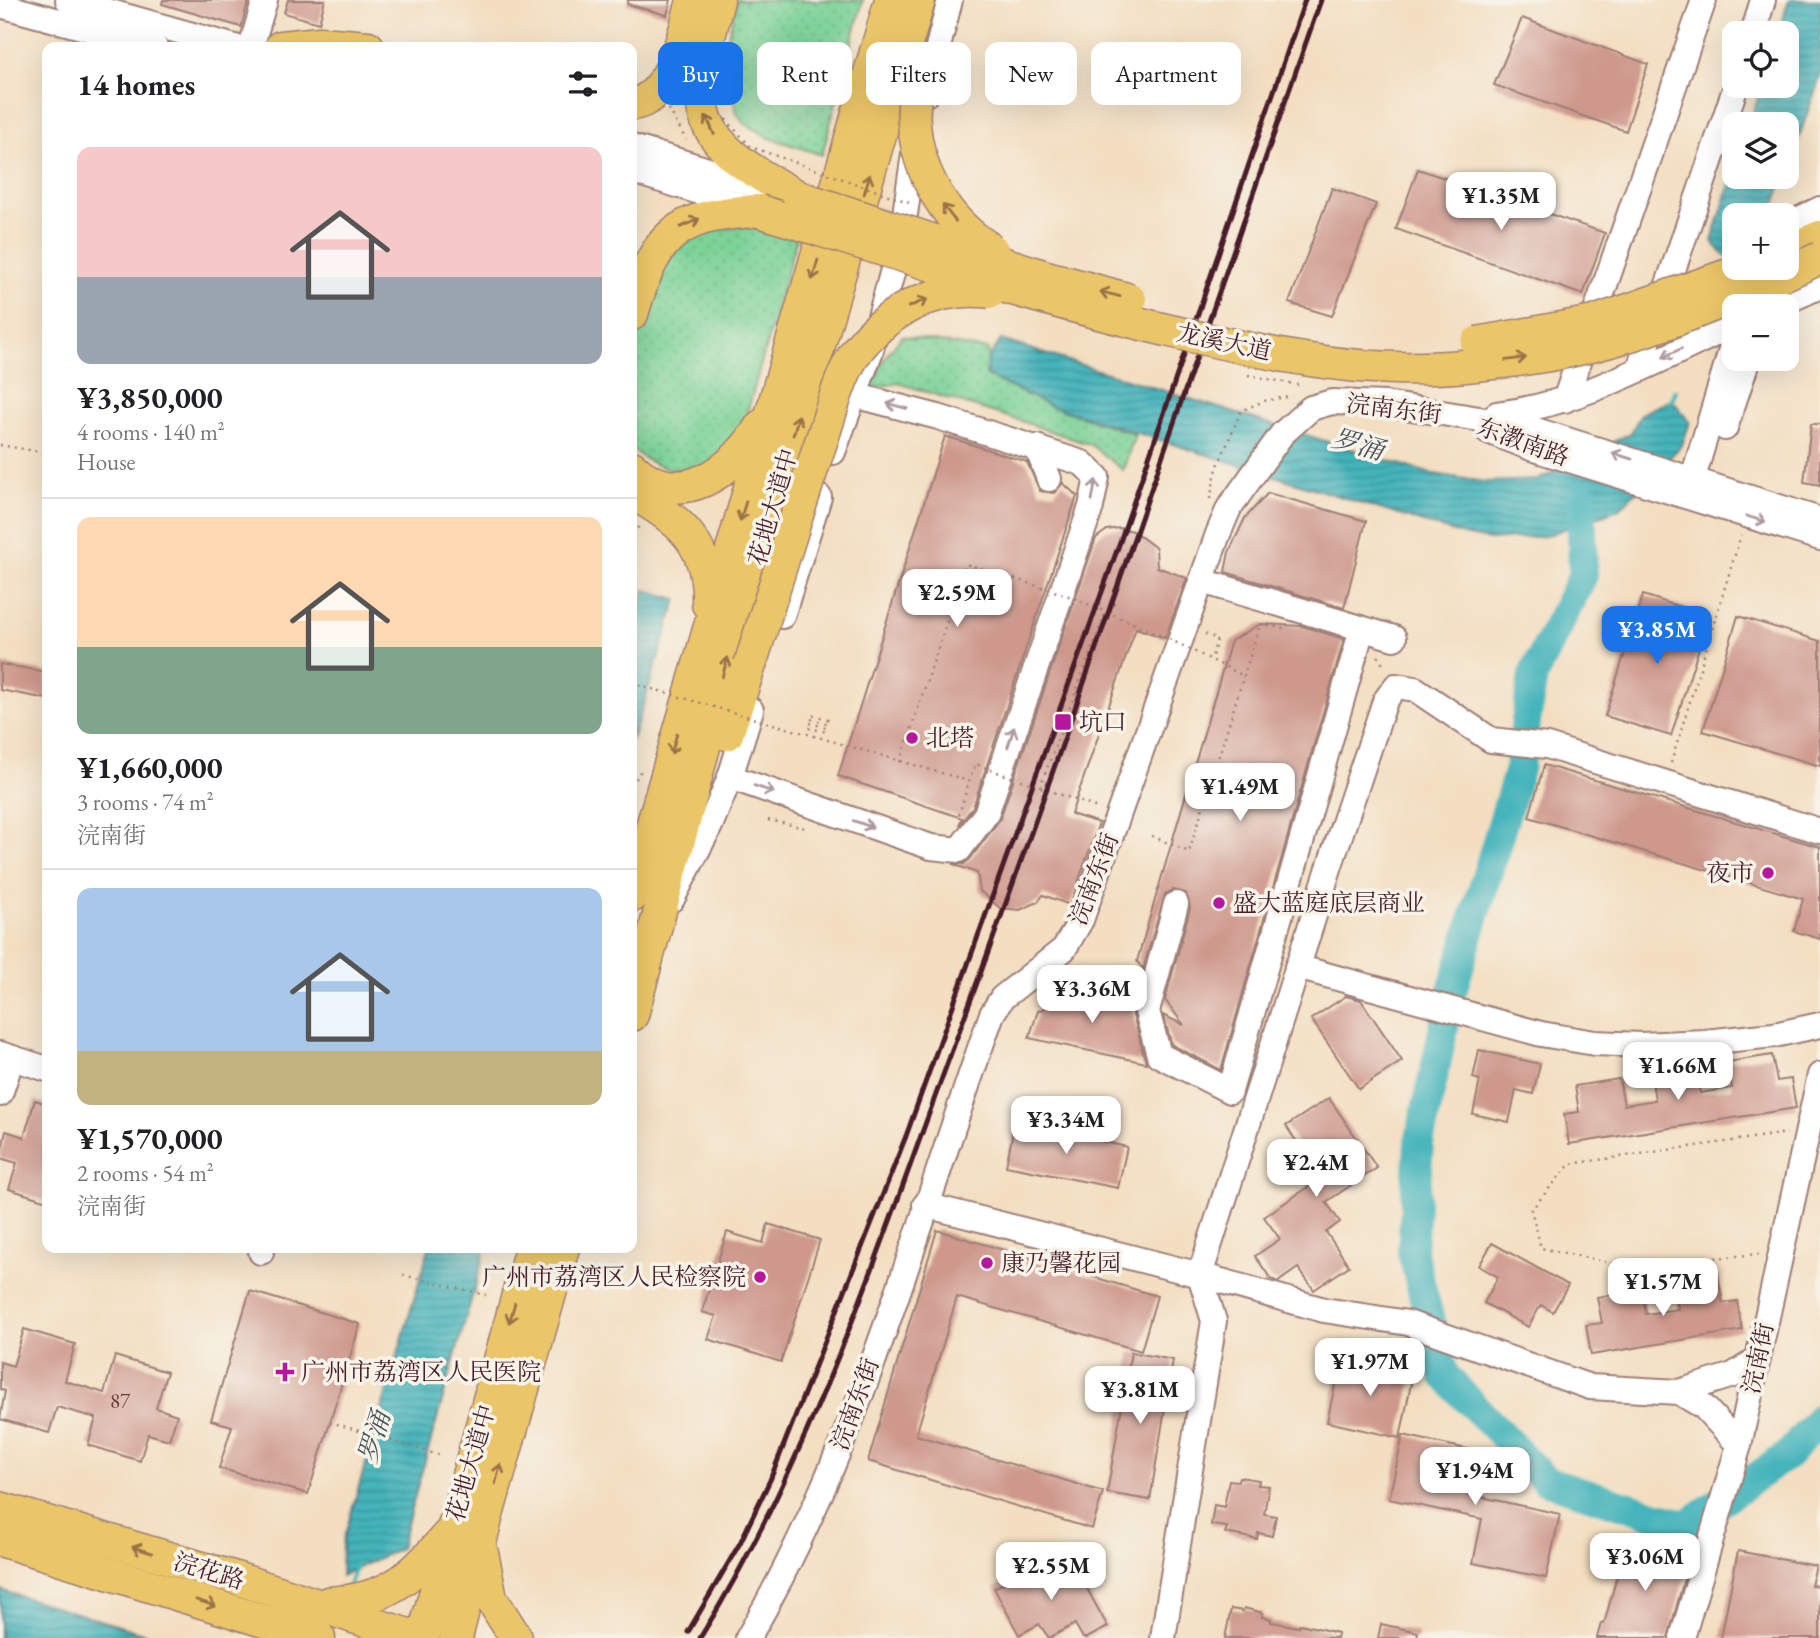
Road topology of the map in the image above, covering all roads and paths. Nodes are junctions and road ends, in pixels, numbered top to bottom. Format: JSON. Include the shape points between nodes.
{"nodes":[{"id":1,"x":68,"y":0,"type":"edge"},
{"id":2,"x":265,"y":0,"type":"edge"},
{"id":3,"x":694,"y":0,"type":"edge"},
{"id":4,"x":718,"y":0,"type":"edge"},
{"id":5,"x":879,"y":0,"type":"edge"},
{"id":6,"x":891,"y":0,"type":"edge"},
{"id":7,"x":919,"y":0,"type":"edge"},
{"id":8,"x":938,"y":0,"type":"edge"},
{"id":9,"x":950,"y":0,"type":"edge"},
{"id":10,"x":1704,"y":0,"type":"edge"},
{"id":11,"x":1763,"y":0,"type":"edge"},
{"id":12,"x":0,"y":5,"type":"edge"},
{"id":13,"x":1757,"y":21,"type":"edge"},
{"id":14,"x":880,"y":39,"type":"junction"},
{"id":15,"x":137,"y":42,"type":"edge"},
{"id":16,"x":217,"y":42,"type":"edge"},
{"id":17,"x":252,"y":42,"type":"edge"},
{"id":18,"x":1732,"y":98,"type":"edge"},
{"id":19,"x":637,"y":103,"type":"edge"},
{"id":20,"x":667,"y":105,"type":"edge"},
{"id":21,"x":721,"y":114,"type":"dead end"},
{"id":22,"x":637,"y":148,"type":"edge"},
{"id":23,"x":690,"y":148,"type":"dead end"},
{"id":24,"x":637,"y":173,"type":"edge"},
{"id":25,"x":799,"y":197,"type":"junction"},
{"id":26,"x":915,"y":204,"type":"dead end"},
{"id":27,"x":759,"y":211,"type":"junction"},
{"id":28,"x":901,"y":241,"type":"junction"},
{"id":29,"x":1820,"y":258,"type":"edge"},
{"id":30,"x":1722,"y":278,"type":"edge"},
{"id":31,"x":1820,"y":286,"type":"edge"},
{"id":32,"x":1043,"y":288,"type":"junction"},
{"id":33,"x":1799,"y":296,"type":"edge"},
{"id":34,"x":637,"y":297,"type":"edge"},
{"id":35,"x":1722,"y":331,"type":"edge"},
{"id":36,"x":1167,"y":343,"type":"dead end"},
{"id":37,"x":1639,"y":369,"type":"junction"},
{"id":38,"x":1723,"y":371,"type":"edge"},
{"id":39,"x":1742,"y":371,"type":"edge"},
{"id":40,"x":779,"y":394,"type":"junction"},
{"id":41,"x":854,"y":395,"type":"junction"},
{"id":42,"x":1565,"y":400,"type":"junction"},
{"id":43,"x":1241,"y":411,"type":"dead end"},
{"id":44,"x":1462,"y":419,"type":"junction"},
{"id":45,"x":0,"y":445,"type":"edge"},
{"id":46,"x":1037,"y":447,"type":"junction"},
{"id":47,"x":42,"y":452,"type":"edge"},
{"id":48,"x":1217,"y":468,"type":"dead end"},
{"id":49,"x":1049,"y":479,"type":"dead end"},
{"id":50,"x":1683,"y":483,"type":"junction"},
{"id":51,"x":641,"y":487,"type":"edge"},
{"id":52,"x":1746,"y":516,"type":"junction"},
{"id":53,"x":1820,"y":520,"type":"edge"},
{"id":54,"x":1820,"y":538,"type":"edge"},
{"id":55,"x":1202,"y":581,"type":"junction"},
{"id":56,"x":1106,"y":611,"type":"junction"},
{"id":57,"x":1186,"y":626,"type":"junction"},
{"id":58,"x":1362,"y":629,"type":"junction"},
{"id":59,"x":706,"y":631,"type":"junction"},
{"id":60,"x":1295,"y":631,"type":"dead end"},
{"id":61,"x":1394,"y":638,"type":"dead end"},
{"id":62,"x":1211,"y":660,"type":"junction"},
{"id":63,"x":1244,"y":676,"type":"junction"},
{"id":64,"x":637,"y":684,"type":"edge"},
{"id":65,"x":1395,"y":686,"type":"junction"},
{"id":66,"x":811,"y":721,"type":"joint"},
{"id":67,"x":900,"y":762,"type":"junction"},
{"id":68,"x":730,"y":778,"type":"junction"},
{"id":69,"x":969,"y":781,"type":"junction"},
{"id":70,"x":1665,"y":783,"type":"junction"},
{"id":71,"x":1040,"y":788,"type":"junction"},
{"id":72,"x":1103,"y":810,"type":"dead end"},
{"id":73,"x":768,"y":820,"type":"dead end"},
{"id":74,"x":957,"y":820,"type":"dead end"},
{"id":75,"x":805,"y":828,"type":"dead end"},
{"id":76,"x":640,"y":831,"type":"edge"},
{"id":77,"x":1820,"y":831,"type":"edge"},
{"id":78,"x":1152,"y":836,"type":"dead end"},
{"id":79,"x":637,"y":855,"type":"edge"},
{"id":80,"x":1176,"y":904,"type":"dead end"},
{"id":81,"x":665,"y":912,"type":"junction"},
{"id":82,"x":1297,"y":967,"type":"junction"},
{"id":83,"x":645,"y":970,"type":"junction"},
{"id":84,"x":637,"y":998,"type":"edge"},
{"id":85,"x":1820,"y":1025,"type":"edge"},
{"id":86,"x":6,"y":1056,"type":"edge"},
{"id":87,"x":42,"y":1067,"type":"edge"},
{"id":88,"x":1820,"y":1075,"type":"edge"},
{"id":89,"x":0,"y":1094,"type":"edge"},
{"id":90,"x":1808,"y":1130,"type":"junction"},
{"id":91,"x":925,"y":1205,"type":"junction"},
{"id":92,"x":1780,"y":1252,"type":"junction"},
{"id":93,"x":530,"y":1253,"type":"edge"},
{"id":94,"x":561,"y":1253,"type":"edge"},
{"id":95,"x":403,"y":1275,"type":"dead end"},
{"id":96,"x":1200,"y":1275,"type":"junction"},
{"id":97,"x":486,"y":1295,"type":"dead end"},
{"id":98,"x":1758,"y":1359,"type":"junction"},
{"id":99,"x":1679,"y":1392,"type":"junction"},
{"id":100,"x":330,"y":1422,"type":"dead end"},
{"id":101,"x":1739,"y":1445,"type":"junction"},
{"id":102,"x":442,"y":1456,"type":"dead end"},
{"id":103,"x":0,"y":1508,"type":"edge"},
{"id":104,"x":466,"y":1536,"type":"junction"},
{"id":105,"x":0,"y":1540,"type":"edge"},
{"id":106,"x":323,"y":1604,"type":"junction"},
{"id":107,"x":268,"y":1622,"type":"junction"},
{"id":108,"x":296,"y":1638,"type":"edge"},
{"id":109,"x":319,"y":1638,"type":"edge"},
{"id":110,"x":418,"y":1638,"type":"edge"},
{"id":111,"x":423,"y":1638,"type":"edge"},
{"id":112,"x":456,"y":1638,"type":"edge"},
{"id":113,"x":516,"y":1638,"type":"edge"},
{"id":114,"x":748,"y":1638,"type":"edge"},
{"id":115,"x":1163,"y":1638,"type":"edge"},
{"id":116,"x":1682,"y":1638,"type":"edge"}],
"edges":[{"from":1,"to":16,"type":"street"},
{"from":2,"to":17,"type":"street"},
{"from":3,"to":19,"type":"main road","via":[[671,68],[661,86]]},
{"from":25,"to":4,"type":"main road","one_way":true,"via":[[729,154],[708,124],[700,100],[701,72]]},
{"from":5,"to":14,"type":"main road"},
{"from":6,"to":14,"type":"main road","name":"花地大道中"},
{"from":83,"to":7,"type":"main road","name":"花地大道中","one_way":true,"via":[[720,687]]},
{"from":32,"to":8,"type":"main road","one_way":true,"bridge":true,"via":[[958,225],[932,187],[913,122],[920,68]]},
{"from":9,"to":28,"type":"street","via":[[925,97]]},
{"from":10,"to":42,"type":"street"},
{"from":11,"to":13,"type":"street"},
{"from":12,"to":15,"type":"street"},
{"from":14,"to":40,"type":"main road","name":"花地大道中","one_way":true},
{"from":18,"to":37,"type":"street"},
{"from":20,"to":23,"type":"path"},
{"from":21,"to":26,"type":"path","bridge":true,"via":[[751,147]]},
{"from":22,"to":25,"type":"street","name":"龙溪大道"},
{"from":24,"to":27,"type":"street","name":"龙溪大道"},
{"from":25,"to":32,"type":"main road","name":"龙溪大道","bridge":true},
{"from":27,"to":32,"type":"main road","name":"龙溪大道","bridge":true},
{"from":34,"to":27,"type":"main road","one_way":true,"via":[[645,271],[678,229],[719,212]]},
{"from":28,"to":36,"type":"street"},
{"from":28,"to":41,"type":"street"},
{"from":32,"to":29,"type":"main road","name":"龙溪大道","one_way":true,"bridge":true,"via":[[1298,358],[1395,368],[1442,367],[1552,354],[1636,333],[1737,296]]},
{"from":30,"to":32,"type":"main road","name":"龙溪大道","one_way":true,"bridge":true,"via":[[1594,322],[1460,345],[1405,348],[1281,338]]},
{"from":31,"to":33,"type":"street"},
{"from":81,"to":32,"type":"main road","one_way":true,"bridge":true,"via":[[836,398],[857,351],[876,328],[921,300],[952,291]]},
{"from":35,"to":37,"type":"street","one_way":true},
{"from":37,"to":42,"type":"street"},
{"from":38,"to":50,"type":"street"},
{"from":39,"to":50,"type":"street"},
{"from":40,"to":51,"type":"main road","via":[[755,435],[727,468],[695,485]]},
{"from":40,"to":59,"type":"main road","name":"花地大道中","one_way":true},
{"from":46,"to":41,"type":"street","one_way":true},
{"from":41,"to":68,"type":"street"},
{"from":42,"to":44,"type":"street"},
{"from":43,"to":48,"type":"path"},
{"from":44,"to":50,"type":"street","name":"东漖南路","via":[[1498,436],[1566,449]]},
{"from":44,"to":55,"type":"street","name":"浣南东街","via":[[1386,404],[1332,402],[1311,408],[1282,434],[1244,485],[1218,534]]},
{"from":45,"to":47,"type":"path"},
{"from":46,"to":49,"type":"street"},
{"from":68,"to":46,"type":"street","one_way":true,"via":[[931,847],[959,850],[986,814],[1091,508],[1097,477],[1082,463]]},
{"from":50,"to":52,"type":"street","name":"东漖南路"},
{"from":50,"to":53,"type":"street","name":"东漖南路"},
{"from":51,"to":59,"type":"main road","via":[[699,548],[709,586]]},
{"from":52,"to":54,"type":"street","name":"东漖南路","one_way":true},
{"from":52,"to":70,"type":"path"},
{"from":55,"to":57,"type":"street","name":"浣南东街"},
{"from":55,"to":58,"type":"street"},
{"from":56,"to":62,"type":"path","bridge":true},
{"from":56,"to":67,"type":"path","bridge":true,"via":[[966,564]]},
{"from":56,"to":71,"type":"path"},
{"from":57,"to":62,"type":"path","via":[[1217,639]]},
{"from":57,"to":91,"type":"street","name":"浣南东街","via":[[1081,920],[1064,949],[1002,998],[992,1014]]},
{"from":58,"to":61,"type":"street"},
{"from":58,"to":65,"type":"path"},
{"from":58,"to":80,"type":"street","via":[[1230,1091],[1159,1055],[1150,1029],[1147,1011]]},
{"from":59,"to":76,"type":"main road","name":"花地大道中","one_way":true},
{"from":60,"to":63,"type":"path","via":[[1260,625]]},
{"from":62,"to":63,"type":"path","bridge":true},
{"from":63,"to":78,"type":"path","via":[[1189,852]]},
{"from":64,"to":67,"type":"path","bridge":true},
{"from":65,"to":70,"type":"street","via":[[1415,689],[1491,740],[1547,746]]},
{"from":65,"to":82,"type":"street","via":[[1385,701]]},
{"from":66,"to":66,"type":"path","via":[[829,726]]},
{"from":67,"to":69,"type":"path","bridge":true},
{"from":68,"to":81,"type":"street"},
{"from":69,"to":71,"type":"path","bridge":true,"via":[[976,764]]},
{"from":69,"to":74,"type":"path"},
{"from":70,"to":77,"type":"street"},
{"from":71,"to":72,"type":"path"},
{"from":73,"to":75,"type":"path"},
{"from":76,"to":79,"type":"main road","name":"花地大道中"},
{"from":81,"to":83,"type":"main road"},
{"from":82,"to":85,"type":"street","via":[[1508,1025],[1595,1043],[1641,1045],[1774,1035]]},
{"from":82,"to":96,"type":"street"},
{"from":83,"to":84,"type":"main road","name":"花地大道中"},
{"from":86,"to":87,"type":"street"},
{"from":86,"to":89,"type":"street"},
{"from":88,"to":90,"type":"street","name":"浣南街"},
{"from":90,"to":92,"type":"street","name":"浣南街"},
{"from":90,"to":92,"type":"path","via":[[1570,1164],[1531,1210],[1541,1248],[1625,1266]]},
{"from":91,"to":96,"type":"street"},
{"from":91,"to":114,"type":"street","name":"浣南东街","via":[[820,1496]]},
{"from":92,"to":98,"type":"street","name":"浣南街"},
{"from":93,"to":104,"type":"main road","name":"花地大道中","one_way":true},
{"from":104,"to":94,"type":"main road","name":"花地大道中","one_way":true},
{"from":95,"to":97,"type":"path"},
{"from":96,"to":99,"type":"street","via":[[1324,1310],[1408,1323],[1590,1387]]},
{"from":96,"to":115,"type":"street","via":[[1214,1321]]},
{"from":98,"to":99,"type":"street","via":[[1733,1375]]},
{"from":98,"to":101,"type":"street","name":"浣南街"},
{"from":99,"to":101,"type":"street","via":[[1704,1407]]},
{"from":100,"to":102,"type":"path"},
{"from":101,"to":116,"type":"street","name":"浣南街"},
{"from":106,"to":103,"type":"main road","name":"浣花路","one_way":true},
{"from":104,"to":106,"type":"main road","via":[[396,1588],[369,1599]]},
{"from":104,"to":111,"type":"main road","name":"花地大道中"},
{"from":104,"to":112,"type":"main road","name":"花地大道中"},
{"from":104,"to":113,"type":"main road","via":[[491,1598]]},
{"from":105,"to":107,"type":"main road","name":"浣花路","one_way":true},
{"from":106,"to":110,"type":"main road","name":"浣花路"},
{"from":107,"to":108,"type":"main road"},
{"from":107,"to":109,"type":"main road","name":"浣花路"}]}
